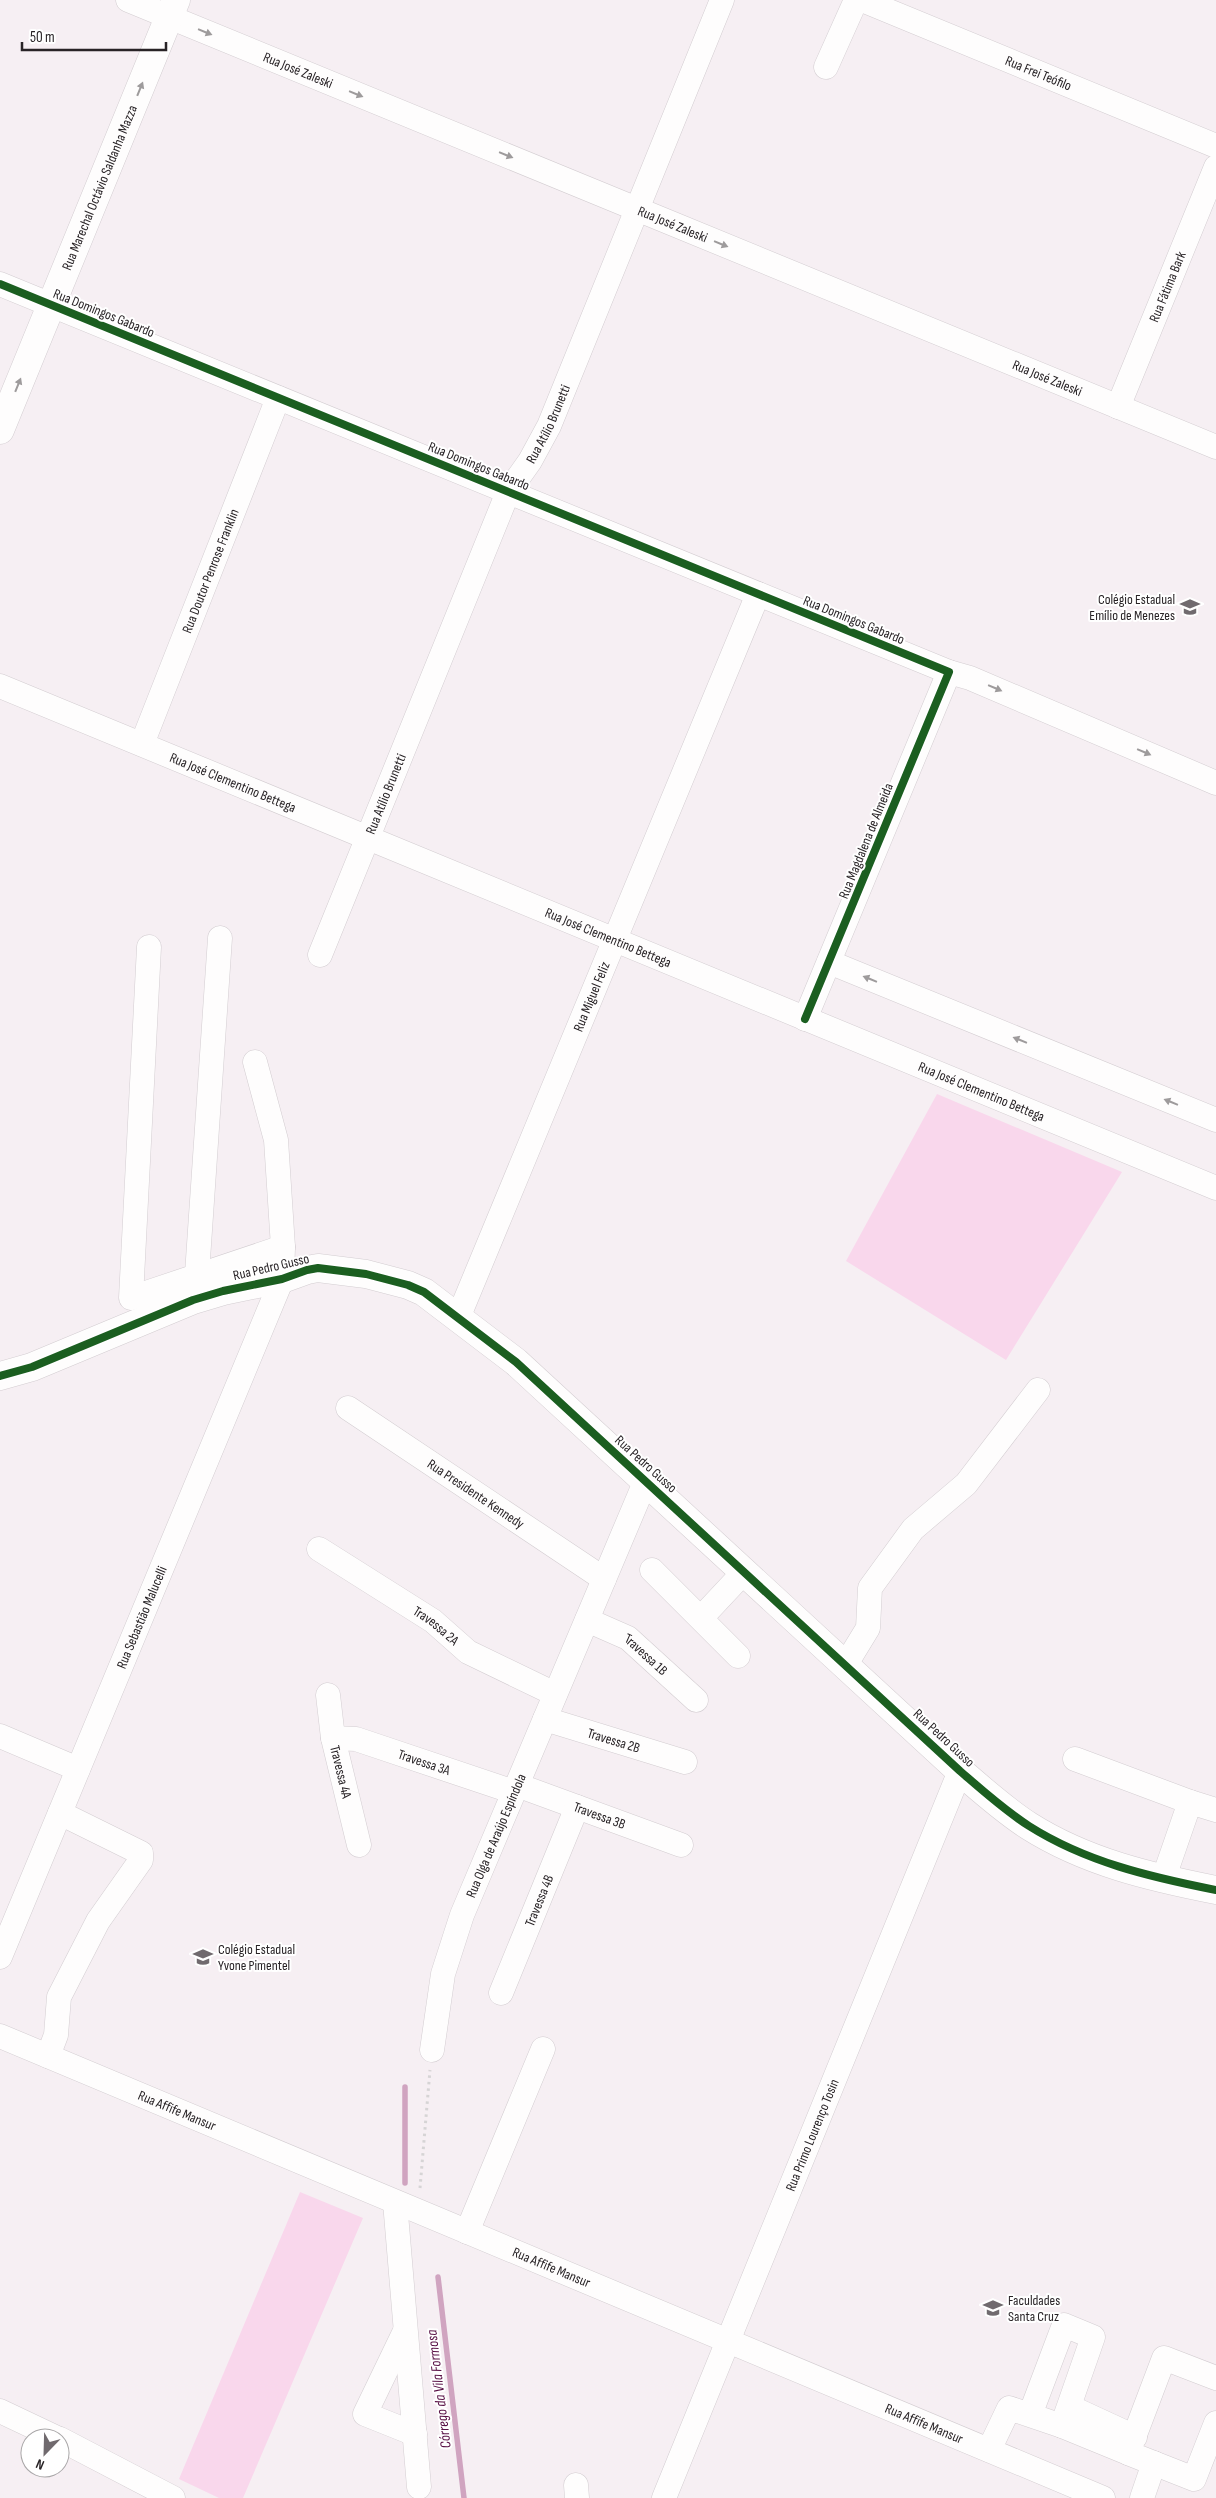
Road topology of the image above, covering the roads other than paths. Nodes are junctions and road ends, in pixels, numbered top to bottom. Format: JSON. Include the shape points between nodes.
{"nodes":[{"id":1,"x":128,"y":0,"type":"edge"},
{"id":2,"x":722,"y":0,"type":"edge"},
{"id":3,"x":856,"y":0,"type":"edge"},
{"id":4,"x":862,"y":0,"type":"edge"},
{"id":5,"x":172,"y":8,"type":"edge"},
{"id":6,"x":826,"y":68,"type":"dead end"},
{"id":7,"x":1216,"y":146,"type":"edge"},
{"id":8,"x":1216,"y":167,"type":"edge"},
{"id":9,"x":637,"y":209,"type":"junction"},
{"id":10,"x":0,"y":284,"type":"edge"},
{"id":11,"x":51,"y":305,"type":"junction"},
{"id":12,"x":278,"y":398,"type":"junction"},
{"id":13,"x":1118,"y":407,"type":"junction"},
{"id":14,"x":0,"y":430,"type":"edge"},
{"id":15,"x":1216,"y":447,"type":"edge"},
{"id":16,"x":508,"y":492,"type":"junction"},
{"id":17,"x":758,"y":594,"type":"junction"},
{"id":18,"x":949,"y":672,"type":"junction"},
{"id":19,"x":0,"y":686,"type":"edge"},
{"id":20,"x":142,"y":744,"type":"junction"},
{"id":21,"x":1216,"y":783,"type":"edge"},
{"id":22,"x":368,"y":838,"type":"junction"},
{"id":23,"x":220,"y":938,"type":"dead end"},
{"id":24,"x":615,"y":940,"type":"junction"},
{"id":25,"x":149,"y":947,"type":"dead end"},
{"id":26,"x":320,"y":955,"type":"dead end"},
{"id":27,"x":829,"y":962,"type":"junction"},
{"id":28,"x":806,"y":1019,"type":"junction"},
{"id":29,"x":255,"y":1062,"type":"dead end"},
{"id":30,"x":1216,"y":1120,"type":"edge"},
{"id":31,"x":1216,"y":1188,"type":"edge"},
{"id":32,"x":283,"y":1247,"type":"junction"},
{"id":33,"x":197,"y":1274,"type":"junction"},
{"id":34,"x":282,"y":1279,"type":"junction"},
{"id":35,"x":135,"y":1310,"type":"junction"},
{"id":36,"x":458,"y":1318,"type":"junction"},
{"id":37,"x":0,"y":1376,"type":"edge"},
{"id":38,"x":1038,"y":1390,"type":"dead end"},
{"id":39,"x":348,"y":1408,"type":"dead end"},
{"id":40,"x":646,"y":1480,"type":"junction"},
{"id":41,"x":319,"y":1549,"type":"dead end"},
{"id":42,"x":652,"y":1570,"type":"dead end"},
{"id":43,"x":745,"y":1571,"type":"junction"},
{"id":44,"x":604,"y":1579,"type":"junction"},
{"id":45,"x":700,"y":1618,"type":"junction"},
{"id":46,"x":587,"y":1620,"type":"junction"},
{"id":47,"x":738,"y":1656,"type":"dead end"},
{"id":48,"x":846,"y":1664,"type":"junction"},
{"id":49,"x":555,"y":1694,"type":"junction"},
{"id":50,"x":328,"y":1695,"type":"dead end"},
{"id":51,"x":696,"y":1700,"type":"dead end"},
{"id":52,"x":545,"y":1719,"type":"junction"},
{"id":53,"x":0,"y":1736,"type":"edge"},
{"id":54,"x":334,"y":1738,"type":"junction"},
{"id":55,"x":1074,"y":1759,"type":"dead end"},
{"id":56,"x":685,"y":1762,"type":"dead end"},
{"id":57,"x":78,"y":1769,"type":"junction"},
{"id":58,"x":960,"y":1771,"type":"junction"},
{"id":59,"x":516,"y":1789,"type":"junction"},
{"id":60,"x":1190,"y":1802,"type":"junction"},
{"id":61,"x":577,"y":1807,"type":"junction"},
{"id":62,"x":1216,"y":1810,"type":"edge"},
{"id":63,"x":60,"y":1814,"type":"junction"},
{"id":64,"x":360,"y":1845,"type":"dead end"},
{"id":65,"x":681,"y":1845,"type":"dead end"},
{"id":66,"x":1163,"y":1880,"type":"junction"},
{"id":67,"x":1216,"y":1890,"type":"edge"},
{"id":68,"x":0,"y":1957,"type":"edge"},
{"id":69,"x":501,"y":1994,"type":"dead end"},
{"id":70,"x":0,"y":2036,"type":"edge"},
{"id":71,"x":543,"y":2048,"type":"dead end"},
{"id":72,"x":432,"y":2050,"type":"road end"},
{"id":73,"x":48,"y":2056,"type":"junction"},
{"id":74,"x":395,"y":2202,"type":"junction"},
{"id":75,"x":467,"y":2232,"type":"junction"},
{"id":76,"x":405,"y":2330,"type":"junction"},
{"id":77,"x":728,"y":2341,"type":"junction"},
{"id":78,"x":1216,"y":2378,"type":"edge"},
{"id":79,"x":0,"y":2411,"type":"edge"},
{"id":80,"x":1030,"y":2415,"type":"junction"},
{"id":81,"x":1066,"y":2416,"type":"junction"},
{"id":82,"x":1216,"y":2423,"type":"edge"},
{"id":83,"x":36,"y":2428,"type":"edge"},
{"id":84,"x":415,"y":2434,"type":"junction"},
{"id":85,"x":70,"y":2445,"type":"edge"},
{"id":86,"x":1132,"y":2445,"type":"junction"},
{"id":87,"x":989,"y":2450,"type":"junction"},
{"id":88,"x":1154,"y":2463,"type":"junction"},
{"id":89,"x":420,"y":2487,"type":"dead end"},
{"id":90,"x":174,"y":2498,"type":"edge"},
{"id":91,"x":664,"y":2498,"type":"edge"},
{"id":92,"x":1103,"y":2498,"type":"edge"},
{"id":93,"x":1142,"y":2498,"type":"edge"}],
"edges":[{"from":1,"to":5,"type":"street","name":"Rua José Zaleski"},
{"from":2,"to":9,"type":"street","name":"Rua Atílio Brunetti"},
{"from":3,"to":6,"type":"street"},
{"from":4,"to":7,"type":"street","name":"Rua Frei Teófilo"},
{"from":5,"to":9,"type":"street","name":"Rua José Zaleski","one_way":true},
{"from":11,"to":5,"type":"main road","name":"Rua Marechal Octávio Saldanha Mazza","one_way":true},
{"from":8,"to":13,"type":"street","name":"Rua Fátima Bark"},
{"from":9,"to":13,"type":"street","name":"Rua José Zaleski","one_way":true},
{"from":9,"to":16,"type":"street","name":"Rua Atílio Brunetti","via":[[549,426]]},
{"from":10,"to":11,"type":"street","name":"Rua Domingos Gabardo"},
{"from":11,"to":12,"type":"street","name":"Rua Domingos Gabardo"},
{"from":14,"to":11,"type":"main road","name":"Rua Marechal Octávio Saldanha Mazza","one_way":true},
{"from":12,"to":16,"type":"street","name":"Rua Domingos Gabardo"},
{"from":12,"to":20,"type":"street","name":"Rua Doutor Penrose Franklin"},
{"from":13,"to":15,"type":"street","name":"Rua José Zaleski"},
{"from":16,"to":17,"type":"street","name":"Rua Domingos Gabardo"},
{"from":16,"to":22,"type":"street","name":"Rua Atílio Brunetti"},
{"from":17,"to":18,"type":"street","name":"Rua Domingos Gabardo"},
{"from":17,"to":24,"type":"street","name":"Rua Miguel Feliz"},
{"from":18,"to":21,"type":"street","name":"Rua Domingos Gabardo","one_way":true,"via":[[970,678]]},
{"from":18,"to":27,"type":"street","name":"Rua Magdalena de Almeida"},
{"from":19,"to":20,"type":"street","name":"Rua José Clementino Bettega"},
{"from":20,"to":22,"type":"street","name":"Rua José Clementino Bettega"},
{"from":22,"to":24,"type":"street","name":"Rua José Clementino Bettega"},
{"from":22,"to":26,"type":"street","name":"Rua Atílio Brunetti"},
{"from":23,"to":33,"type":"street"},
{"from":24,"to":28,"type":"street","name":"Rua José Clementino Bettega"},
{"from":24,"to":36,"type":"street","name":"Rua Miguel Feliz"},
{"from":25,"to":35,"type":"street"},
{"from":27,"to":28,"type":"street","name":"Rua Magdalena de Almeida"},
{"from":30,"to":27,"type":"street","one_way":true},
{"from":28,"to":31,"type":"street","name":"Rua José Clementino Bettega"},
{"from":29,"to":32,"type":"street","via":[[276,1140]]},
{"from":32,"to":33,"type":"street"},
{"from":32,"to":34,"type":"street"},
{"from":33,"to":35,"type":"street"},
{"from":34,"to":35,"type":"main road","name":"Rua Pedro Gusso"},
{"from":34,"to":36,"type":"main road","name":"Rua Pedro Gusso","via":[[371,1294]]},
{"from":34,"to":57,"type":"street","name":"Rua Sebastião Malucelli"},
{"from":35,"to":37,"type":"main road","name":"Rua Pedro Gusso","via":[[41,1364]]},
{"from":36,"to":40,"type":"main road","name":"Rua Pedro Gusso","via":[[516,1362]]},
{"from":38,"to":48,"type":"street","via":[[966,1484],[913,1529],[870,1588],[868,1628]]},
{"from":39,"to":44,"type":"street","name":"Rua Presidente Kennedy"},
{"from":40,"to":43,"type":"main road","name":"Rua Pedro Gusso"},
{"from":40,"to":44,"type":"street","name":"Rua Olga de Araújo Espíndola"},
{"from":41,"to":49,"type":"street","name":"Travessa 2A","via":[[433,1621],[468,1652]]},
{"from":42,"to":45,"type":"street"},
{"from":43,"to":45,"type":"street"},
{"from":43,"to":48,"type":"main road","name":"Rua Pedro Gusso"},
{"from":44,"to":46,"type":"street","name":"Rua Olga de Araújo Espíndola"},
{"from":45,"to":47,"type":"street"},
{"from":46,"to":49,"type":"street","name":"Rua Olga de Araújo Espíndola"},
{"from":46,"to":51,"type":"street","name":"Travessa 1B","via":[[628,1638]]},
{"from":48,"to":58,"type":"main road","name":"Rua Pedro Gusso"},
{"from":49,"to":52,"type":"street","name":"Rua Olga de Araújo Espíndola"},
{"from":50,"to":54,"type":"street","name":"Travessa 4A"},
{"from":52,"to":56,"type":"street","name":"Travessa 2B"},
{"from":52,"to":59,"type":"street","name":"Rua Olga de Araújo Espíndola"},
{"from":53,"to":57,"type":"street"},
{"from":54,"to":59,"type":"street","name":"Travessa 3A","via":[[356,1739]]},
{"from":54,"to":64,"type":"street","name":"Travessa 4A"},
{"from":55,"to":60,"type":"street"},
{"from":57,"to":63,"type":"street","name":"Rua Sebastião Malucelli"},
{"from":58,"to":66,"type":"main road","name":"Rua Pedro Gusso","via":[[1004,1809],[1050,1838],[1099,1860]]},
{"from":58,"to":77,"type":"street","name":"Rua Primo Lourenço Tosin"},
{"from":59,"to":61,"type":"street","name":"Travessa 3B"},
{"from":59,"to":72,"type":"street","name":"Rua Olga de Araújo Espíndola","via":[[451,1946],[438,2000]]},
{"from":60,"to":62,"type":"street"},
{"from":60,"to":66,"type":"street"},
{"from":61,"to":65,"type":"street","name":"Travessa 3B"},
{"from":61,"to":69,"type":"street","name":"Travessa 4B"},
{"from":63,"to":68,"type":"street","name":"Rua Sebastião Malucelli"},
{"from":63,"to":73,"type":"street","via":[[141,1854],[98,1921],[59,1997],[56,2035]]},
{"from":66,"to":67,"type":"main road","name":"Rua Pedro Gusso"},
{"from":70,"to":73,"type":"street","name":"Rua Affife Mansur"},
{"from":71,"to":75,"type":"street"},
{"from":73,"to":74,"type":"street","name":"Rua Affife Mansur"},
{"from":74,"to":75,"type":"street","name":"Rua Affife Mansur"},
{"from":74,"to":76,"type":"street"},
{"from":75,"to":77,"type":"street","name":"Rua Affife Mansur"},
{"from":76,"to":84,"type":"street"},
{"from":76,"to":84,"type":"street","via":[[365,2414]]},
{"from":77,"to":87,"type":"street","name":"Rua Affife Mansur"},
{"from":77,"to":91,"type":"street","name":"Rua Primo Lourenço Tosin"},
{"from":78,"to":86,"type":"street","via":[[1164,2358]]},
{"from":79,"to":83,"type":"street"},
{"from":80,"to":81,"type":"street"},
{"from":80,"to":81,"type":"street","via":[[1064,2325],[1094,2337]]},
{"from":80,"to":87,"type":"street","via":[[1009,2408]]},
{"from":81,"to":86,"type":"street"},
{"from":82,"to":88,"type":"street","via":[[1194,2479]]},
{"from":84,"to":89,"type":"street"},
{"from":85,"to":90,"type":"street"},
{"from":86,"to":88,"type":"street"},
{"from":87,"to":92,"type":"street","name":"Rua Affife Mansur"},
{"from":88,"to":93,"type":"street"}]}
